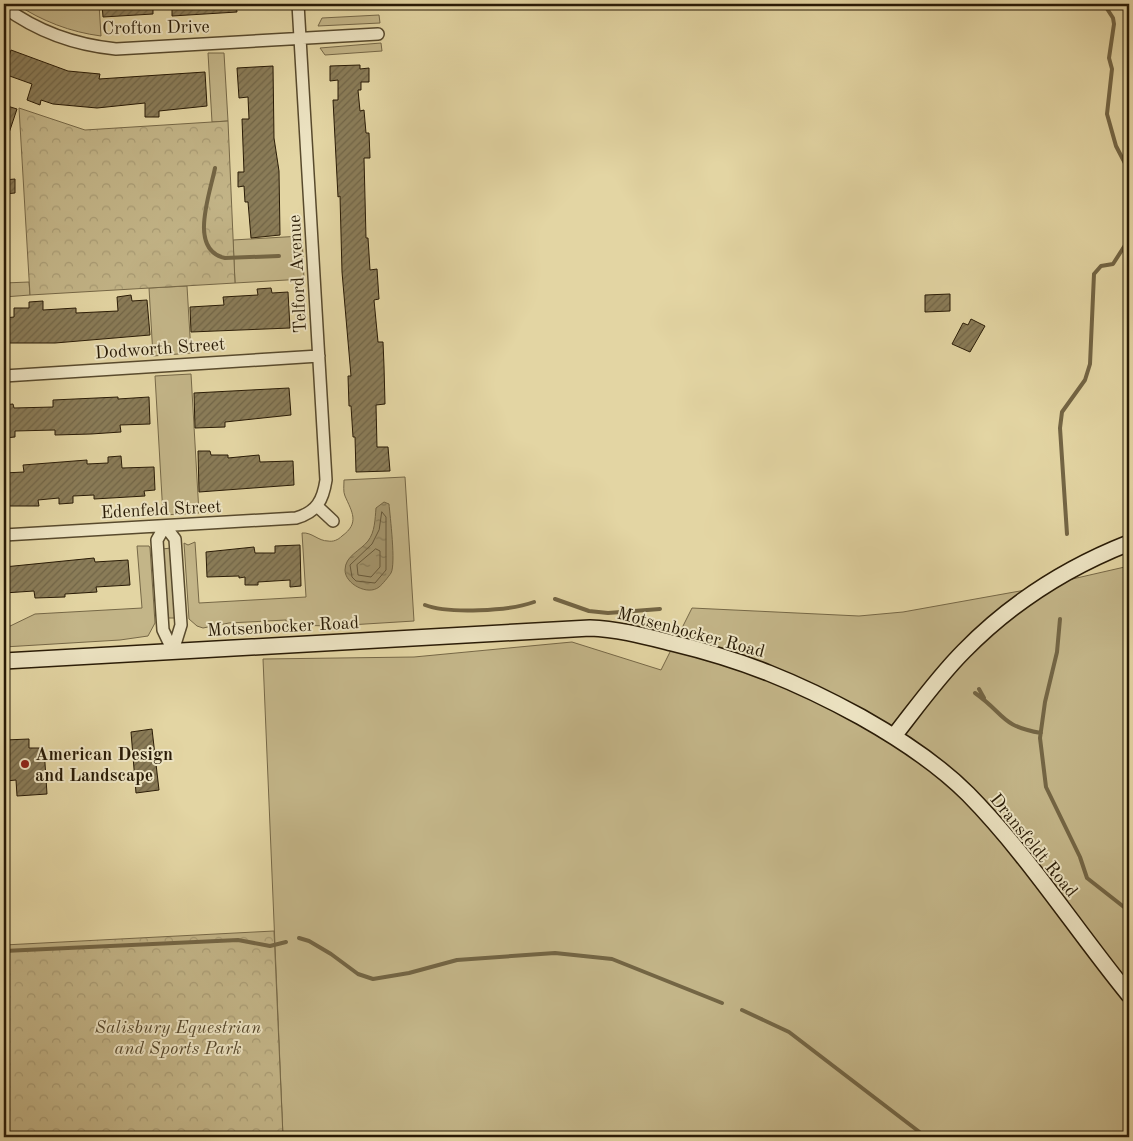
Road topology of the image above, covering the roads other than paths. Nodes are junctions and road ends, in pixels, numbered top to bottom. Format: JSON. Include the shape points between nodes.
{"nodes":[{"id":1,"x":298,"y":4,"type":"edge"},
{"id":2,"x":4,"y":9,"type":"edge"},
{"id":3,"x":378,"y":34,"type":"dead end"},
{"id":4,"x":300,"y":38,"type":"junction"},
{"id":5,"x":319,"y":356,"type":"junction"},
{"id":6,"x":4,"y":376,"type":"edge"},
{"id":7,"x":318,"y":506,"type":"junction"},
{"id":8,"x":333,"y":520,"type":"dead end"},
{"id":9,"x":165,"y":526,"type":"junction"},
{"id":10,"x":4,"y":535,"type":"edge"},
{"id":11,"x":1129,"y":543,"type":"edge"},
{"id":12,"x":173,"y":651,"type":"junction"},
{"id":13,"x":4,"y":662,"type":"edge"},
{"id":14,"x":894,"y":736,"type":"junction"},
{"id":15,"x":1129,"y":995,"type":"edge"}],
"edges":[{"from":1,"to":4,"type":"street","name":"Telford Avenue"},
{"from":2,"to":4,"type":"street","name":"Crofton Drive","via":[[53,35],[106,48]]},
{"from":3,"to":4,"type":"street","name":"Crofton Drive"},
{"from":4,"to":5,"type":"street","name":"Telford Avenue"},
{"from":5,"to":6,"type":"street","name":"Dodworth Street"},
{"from":5,"to":7,"type":"street","name":"Telford Avenue","via":[[326,480]]},
{"from":7,"to":8,"type":"street"},
{"from":7,"to":9,"type":"street","name":"Edenfeld Street","via":[[296,518]]},
{"from":9,"to":10,"type":"street","name":"Edenfeld Street"},
{"from":9,"to":12,"type":"street","via":[[157,540],[163,630]]},
{"from":9,"to":12,"type":"street","via":[[175,539],[182,625]]},
{"from":11,"to":14,"type":"main road","via":[[1054,581],[1000,618],[954,661]]},
{"from":12,"to":13,"type":"main road","name":"Motsenbocker Road"},
{"from":12,"to":14,"type":"main road","name":"Motsenbocker Road","via":[[571,628],[610,629],[759,668],[813,691]]},
{"from":14,"to":15,"type":"main road","name":"Dransfeldt Road","via":[[938,767],[979,806]]}]}
